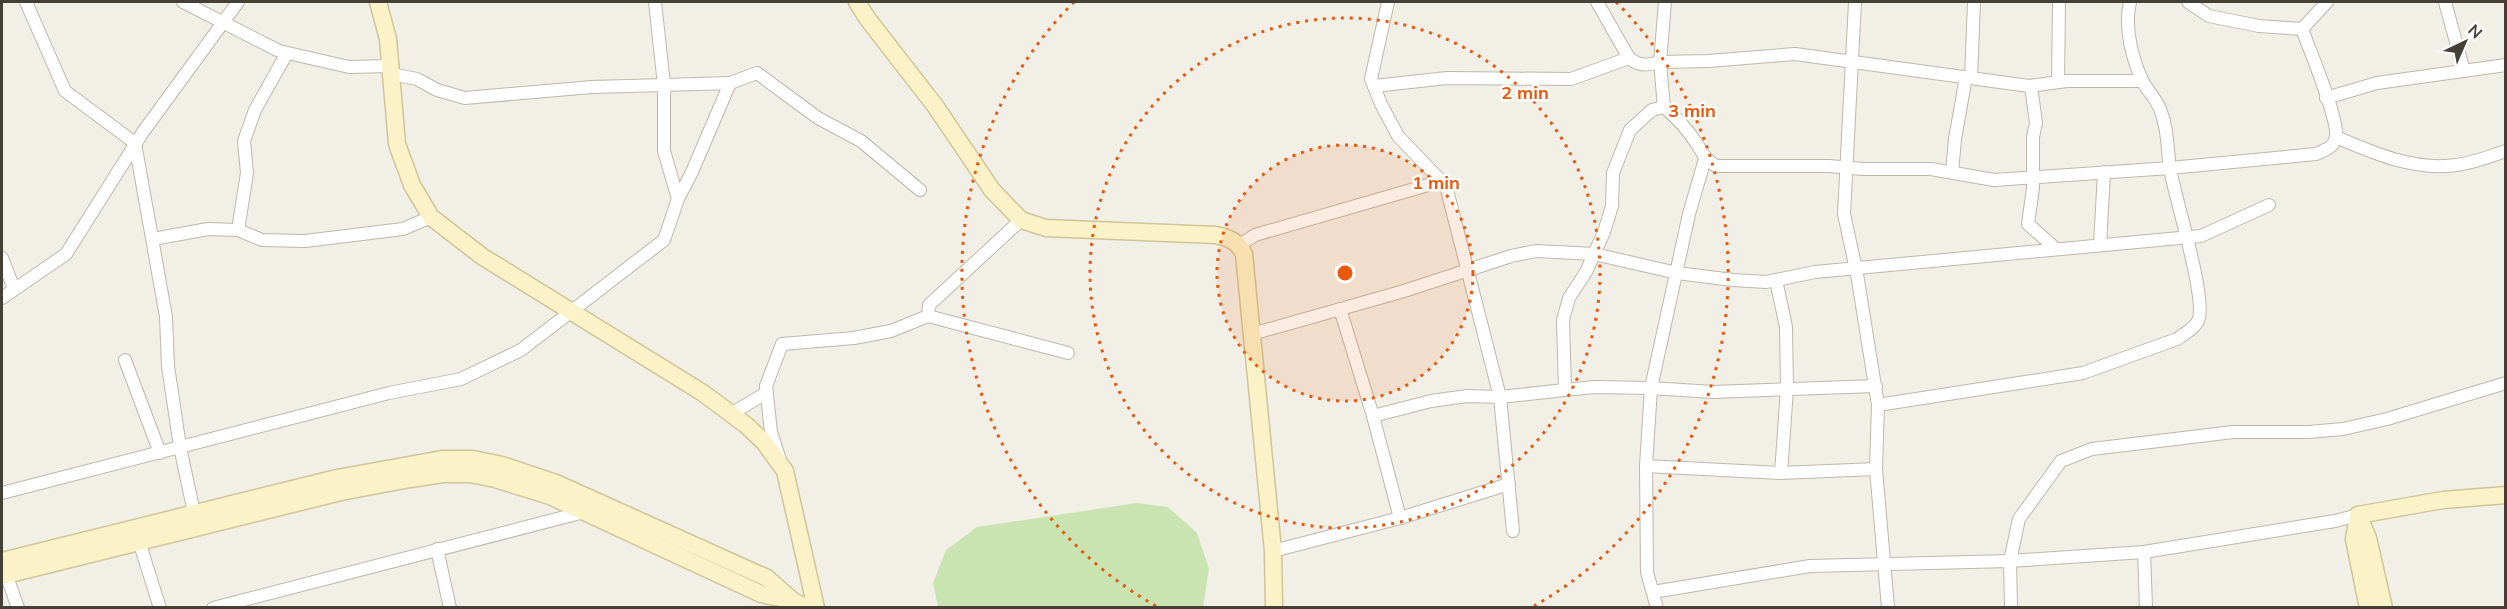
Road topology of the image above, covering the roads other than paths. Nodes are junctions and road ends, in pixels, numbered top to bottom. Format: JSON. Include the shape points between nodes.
{"nodes":[{"id":1,"x":26,"y":2,"type":"edge"},
{"id":2,"x":183,"y":2,"type":"edge"},
{"id":3,"x":237,"y":2,"type":"edge"},
{"id":4,"x":378,"y":2,"type":"edge"},
{"id":5,"x":655,"y":2,"type":"edge"},
{"id":6,"x":857,"y":2,"type":"edge"},
{"id":7,"x":1388,"y":2,"type":"edge"},
{"id":8,"x":1598,"y":2,"type":"edge"},
{"id":9,"x":1665,"y":2,"type":"edge"},
{"id":10,"x":1855,"y":2,"type":"edge"},
{"id":11,"x":1974,"y":2,"type":"edge"},
{"id":12,"x":2059,"y":2,"type":"edge"},
{"id":13,"x":2130,"y":2,"type":"edge"},
{"id":14,"x":2190,"y":2,"type":"edge"},
{"id":15,"x":2327,"y":2,"type":"edge"},
{"id":16,"x":2445,"y":2,"type":"edge"},
{"id":17,"x":223,"y":23,"type":"junction"},
{"id":18,"x":2302,"y":29,"type":"junction"},
{"id":19,"x":287,"y":53,"type":"junction"},
{"id":20,"x":1629,"y":58,"type":"junction"},
{"id":21,"x":1853,"y":61,"type":"junction"},
{"id":22,"x":1660,"y":62,"type":"junction"},
{"id":23,"x":2505,"y":65,"type":"edge"},
{"id":24,"x":391,"y":70,"type":"junction"},
{"id":25,"x":2464,"y":70,"type":"junction"},
{"id":26,"x":1969,"y":78,"type":"junction"},
{"id":27,"x":2142,"y":81,"type":"junction"},
{"id":28,"x":2058,"y":82,"type":"junction"},
{"id":29,"x":730,"y":83,"type":"junction"},
{"id":30,"x":664,"y":85,"type":"junction"},
{"id":31,"x":1374,"y":86,"type":"junction"},
{"id":32,"x":2031,"y":86,"type":"junction"},
{"id":33,"x":2326,"y":98,"type":"junction"},
{"id":34,"x":1664,"y":107,"type":"junction"},
{"id":35,"x":2336,"y":137,"type":"junction"},
{"id":36,"x":135,"y":143,"type":"junction"},
{"id":37,"x":2505,"y":152,"type":"edge"},
{"id":38,"x":1705,"y":159,"type":"junction"},
{"id":39,"x":1846,"y":167,"type":"junction"},
{"id":40,"x":2170,"y":168,"type":"junction"},
{"id":41,"x":1952,"y":172,"type":"junction"},
{"id":42,"x":2104,"y":172,"type":"junction"},
{"id":43,"x":2034,"y":176,"type":"junction"},
{"id":44,"x":1442,"y":181,"type":"junction"},
{"id":45,"x":920,"y":190,"type":"dead end"},
{"id":46,"x":678,"y":200,"type":"junction"},
{"id":47,"x":2269,"y":205,"type":"dead end"},
{"id":48,"x":431,"y":217,"type":"junction"},
{"id":49,"x":1021,"y":220,"type":"junction"},
{"id":50,"x":238,"y":230,"type":"junction"},
{"id":51,"x":2187,"y":237,"type":"junction"},
{"id":52,"x":153,"y":239,"type":"junction"},
{"id":53,"x":1240,"y":245,"type":"junction"},
{"id":54,"x":2100,"y":245,"type":"junction"},
{"id":55,"x":2056,"y":249,"type":"junction"},
{"id":56,"x":1594,"y":254,"type":"junction"},
{"id":57,"x":2,"y":258,"type":"edge"},
{"id":58,"x":1856,"y":268,"type":"junction"},
{"id":59,"x":1468,"y":271,"type":"junction"},
{"id":60,"x":1677,"y":273,"type":"junction"},
{"id":61,"x":1776,"y":280,"type":"junction"},
{"id":62,"x":14,"y":289,"type":"junction"},
{"id":63,"x":2,"y":298,"type":"edge"},
{"id":64,"x":1340,"y":309,"type":"junction"},
{"id":65,"x":570,"y":312,"type":"junction"},
{"id":66,"x":928,"y":316,"type":"junction"},
{"id":67,"x":1252,"y":334,"type":"junction"},
{"id":68,"x":1068,"y":353,"type":"dead end"},
{"id":69,"x":125,"y":360,"type":"dead end"},
{"id":70,"x":2505,"y":383,"type":"edge"},
{"id":71,"x":1876,"y":386,"type":"junction"},
{"id":72,"x":1652,"y":388,"type":"junction"},
{"id":73,"x":1787,"y":389,"type":"junction"},
{"id":74,"x":1565,"y":390,"type":"junction"},
{"id":75,"x":766,"y":393,"type":"junction"},
{"id":76,"x":1500,"y":397,"type":"junction"},
{"id":77,"x":1878,"y":405,"type":"junction"},
{"id":78,"x":731,"y":414,"type":"junction"},
{"id":79,"x":1373,"y":416,"type":"junction"},
{"id":80,"x":180,"y":447,"type":"junction"},
{"id":81,"x":160,"y":453,"type":"junction"},
{"id":82,"x":1646,"y":466,"type":"junction"},
{"id":83,"x":1876,"y":470,"type":"junction"},
{"id":84,"x":785,"y":471,"type":"junction"},
{"id":85,"x":1781,"y":473,"type":"junction"},
{"id":86,"x":1509,"y":484,"type":"junction"},
{"id":87,"x":2,"y":492,"type":"edge"},
{"id":88,"x":2505,"y":495,"type":"edge"},
{"id":89,"x":587,"y":505,"type":"junction"},
{"id":90,"x":2358,"y":515,"type":"junction"},
{"id":91,"x":1400,"y":518,"type":"junction"},
{"id":92,"x":196,"y":521,"type":"junction"},
{"id":93,"x":1513,"y":531,"type":"dead end"},
{"id":94,"x":137,"y":535,"type":"junction"},
{"id":95,"x":437,"y":549,"type":"junction"},
{"id":96,"x":1273,"y":551,"type":"junction"},
{"id":97,"x":2144,"y":552,"type":"junction"},
{"id":98,"x":2010,"y":561,"type":"junction"},
{"id":99,"x":1885,"y":565,"type":"junction"},
{"id":100,"x":3,"y":568,"type":"edge"},
{"id":101,"x":1653,"y":592,"type":"junction"},
{"id":102,"x":800,"y":604,"type":"edge"},
{"id":103,"x":2367,"y":607,"type":"edge"},
{"id":104,"x":18,"y":608,"type":"edge"},
{"id":105,"x":160,"y":608,"type":"edge"},
{"id":106,"x":213,"y":608,"type":"edge"},
{"id":107,"x":450,"y":608,"type":"edge"},
{"id":108,"x":816,"y":608,"type":"edge"},
{"id":109,"x":1274,"y":608,"type":"edge"},
{"id":110,"x":1657,"y":608,"type":"edge"},
{"id":111,"x":1888,"y":608,"type":"edge"},
{"id":112,"x":2011,"y":608,"type":"edge"},
{"id":113,"x":2146,"y":608,"type":"edge"},
{"id":114,"x":2384,"y":608,"type":"edge"}],
"edges":[{"from":1,"to":36,"type":"street","via":[[65,91]]},
{"from":2,"to":17,"type":"street"},
{"from":3,"to":17,"type":"street"},
{"from":4,"to":24,"type":"street"},
{"from":5,"to":30,"type":"street"},
{"from":6,"to":49,"type":"street","via":[[992,190]]},
{"from":7,"to":31,"type":"street","via":[[1371,79]]},
{"from":8,"to":20,"type":"street"},
{"from":9,"to":22,"type":"street"},
{"from":10,"to":21,"type":"street"},
{"from":11,"to":26,"type":"street"},
{"from":12,"to":28,"type":"street"},
{"from":13,"to":27,"type":"street","via":[[2128,34]]},
{"from":14,"to":18,"type":"street","via":[[2209,16]]},
{"from":15,"to":18,"type":"street"},
{"from":16,"to":25,"type":"street"},
{"from":17,"to":19,"type":"street"},
{"from":17,"to":36,"type":"street"},
{"from":18,"to":33,"type":"street"},
{"from":19,"to":24,"type":"street","via":[[349,68]]},
{"from":19,"to":50,"type":"street","via":[[255,110],[244,141],[247,173]]},
{"from":20,"to":22,"type":"street","via":[[1647,66]]},
{"from":20,"to":31,"type":"street","via":[[1571,79],[1447,78]]},
{"from":21,"to":22,"type":"street","via":[[1796,54]]},
{"from":21,"to":26,"type":"street"},
{"from":21,"to":39,"type":"street"},
{"from":22,"to":34,"type":"street"},
{"from":23,"to":25,"type":"street"},
{"from":24,"to":30,"type":"street","via":[[465,98]]},
{"from":24,"to":48,"type":"street","via":[[397,144],[412,185]]},
{"from":25,"to":33,"type":"street","via":[[2377,83]]},
{"from":26,"to":32,"type":"street"},
{"from":26,"to":41,"type":"street"},
{"from":27,"to":28,"type":"street"},
{"from":27,"to":40,"type":"street","via":[[2160,109],[2167,132]]},
{"from":28,"to":32,"type":"street"},
{"from":29,"to":30,"type":"street"},
{"from":29,"to":45,"type":"street","via":[[757,73],[818,118],[861,141]]},
{"from":29,"to":46,"type":"street"},
{"from":30,"to":46,"type":"street","via":[[664,151]]},
{"from":31,"to":44,"type":"street","via":[[1398,136]]},
{"from":32,"to":43,"type":"street","via":[[2036,123]]},
{"from":33,"to":35,"type":"street"},
{"from":34,"to":38,"type":"street"},
{"from":34,"to":56,"type":"street","via":[[1652,110],[1630,129],[1613,172],[1612,207]]},
{"from":35,"to":37,"type":"street","via":[[2413,164],[2455,165]]},
{"from":35,"to":40,"type":"street","via":[[2331,147],[2316,154]]},
{"from":36,"to":52,"type":"street"},
{"from":36,"to":62,"type":"street","via":[[66,254]]},
{"from":38,"to":39,"type":"street","via":[[1716,166]]},
{"from":38,"to":60,"type":"street"},
{"from":39,"to":41,"type":"street"},
{"from":39,"to":58,"type":"street","via":[[1844,214]]},
{"from":40,"to":42,"type":"street"},
{"from":40,"to":51,"type":"street"},
{"from":41,"to":43,"type":"street","via":[[1994,180]]},
{"from":42,"to":43,"type":"street"},
{"from":42,"to":54,"type":"street"},
{"from":43,"to":55,"type":"street","via":[[2028,224]]},
{"from":44,"to":53,"type":"street","via":[[1255,235]]},
{"from":44,"to":59,"type":"street"},
{"from":46,"to":65,"type":"street","via":[[664,240]]},
{"from":47,"to":51,"type":"street","via":[[2201,236]]},
{"from":48,"to":50,"type":"street","via":[[403,229],[305,241],[262,240]]},
{"from":48,"to":65,"type":"street","via":[[483,257]]},
{"from":49,"to":53,"type":"street","via":[[1046,228],[1216,235]]},
{"from":49,"to":66,"type":"street","via":[[929,305]]},
{"from":50,"to":52,"type":"street","via":[[208,229]]},
{"from":51,"to":54,"type":"street"},
{"from":51,"to":77,"type":"street","via":[[2199,317],[2191,330],[2177,339],[2083,373]]},
{"from":52,"to":80,"type":"street"},
{"from":53,"to":67,"type":"street"},
{"from":54,"to":55,"type":"street"},
{"from":55,"to":58,"type":"street"},
{"from":56,"to":59,"type":"street","via":[[1536,252]]},
{"from":56,"to":60,"type":"street"},
{"from":56,"to":74,"type":"street","via":[[1569,298],[1563,320]]},
{"from":57,"to":62,"type":"street"},
{"from":58,"to":61,"type":"street"},
{"from":58,"to":71,"type":"street"},
{"from":59,"to":64,"type":"street"},
{"from":59,"to":76,"type":"street"},
{"from":60,"to":61,"type":"street","via":[[1733,280]]},
{"from":60,"to":72,"type":"street"},
{"from":61,"to":73,"type":"street","via":[[1786,327]]},
{"from":62,"to":63,"type":"street"},
{"from":64,"to":67,"type":"street"},
{"from":64,"to":79,"type":"street"},
{"from":65,"to":78,"type":"street"},
{"from":65,"to":80,"type":"street","via":[[521,350],[461,379],[389,393]]},
{"from":66,"to":68,"type":"street"},
{"from":66,"to":75,"type":"street","via":[[891,331],[782,344]]},
{"from":67,"to":96,"type":"street"},
{"from":69,"to":81,"type":"street"},
{"from":70,"to":98,"type":"street","via":[[2343,429],[2233,432],[2092,449],[2061,461],[2019,519]]},
{"from":71,"to":73,"type":"street"},
{"from":71,"to":77,"type":"street"},
{"from":72,"to":73,"type":"street","via":[[1713,392]]},
{"from":72,"to":74,"type":"street"},
{"from":72,"to":82,"type":"street"},
{"from":73,"to":85,"type":"street"},
{"from":74,"to":76,"type":"street"},
{"from":75,"to":78,"type":"street"},
{"from":75,"to":84,"type":"street","via":[[771,432]]},
{"from":76,"to":79,"type":"street","via":[[1431,401]]},
{"from":76,"to":86,"type":"street"},
{"from":77,"to":83,"type":"street"},
{"from":78,"to":84,"type":"street","via":[[764,442]]},
{"from":79,"to":91,"type":"street"},
{"from":80,"to":81,"type":"street"},
{"from":80,"to":92,"type":"street"},
{"from":81,"to":87,"type":"street"},
{"from":82,"to":85,"type":"street"},
{"from":82,"to":101,"type":"street","via":[[1647,572]]},
{"from":83,"to":85,"type":"street"},
{"from":83,"to":99,"type":"street"},
{"from":84,"to":108,"type":"street"},
{"from":86,"to":91,"type":"street"},
{"from":86,"to":93,"type":"street"},
{"from":88,"to":90,"type":"street","via":[[2443,500]]},
{"from":89,"to":92,"type":"street","via":[[495,479],[443,474]]},
{"from":89,"to":95,"type":"street"},
{"from":89,"to":102,"type":"street","via":[[761,594]]},
{"from":90,"to":97,"type":"street"},
{"from":90,"to":103,"type":"street","via":[[2354,539]]},
{"from":90,"to":114,"type":"street","via":[[2368,538]]},
{"from":91,"to":96,"type":"street"},
{"from":92,"to":94,"type":"street"},
{"from":94,"to":100,"type":"street"},
{"from":94,"to":105,"type":"street"},
{"from":95,"to":106,"type":"street"},
{"from":95,"to":107,"type":"street"},
{"from":96,"to":109,"type":"street"},
{"from":97,"to":98,"type":"street"},
{"from":97,"to":113,"type":"street"},
{"from":98,"to":99,"type":"street"},
{"from":98,"to":112,"type":"street"},
{"from":99,"to":101,"type":"street","via":[[1810,566]]},
{"from":99,"to":111,"type":"street"},
{"from":100,"to":104,"type":"street"},
{"from":101,"to":110,"type":"street"}]}
